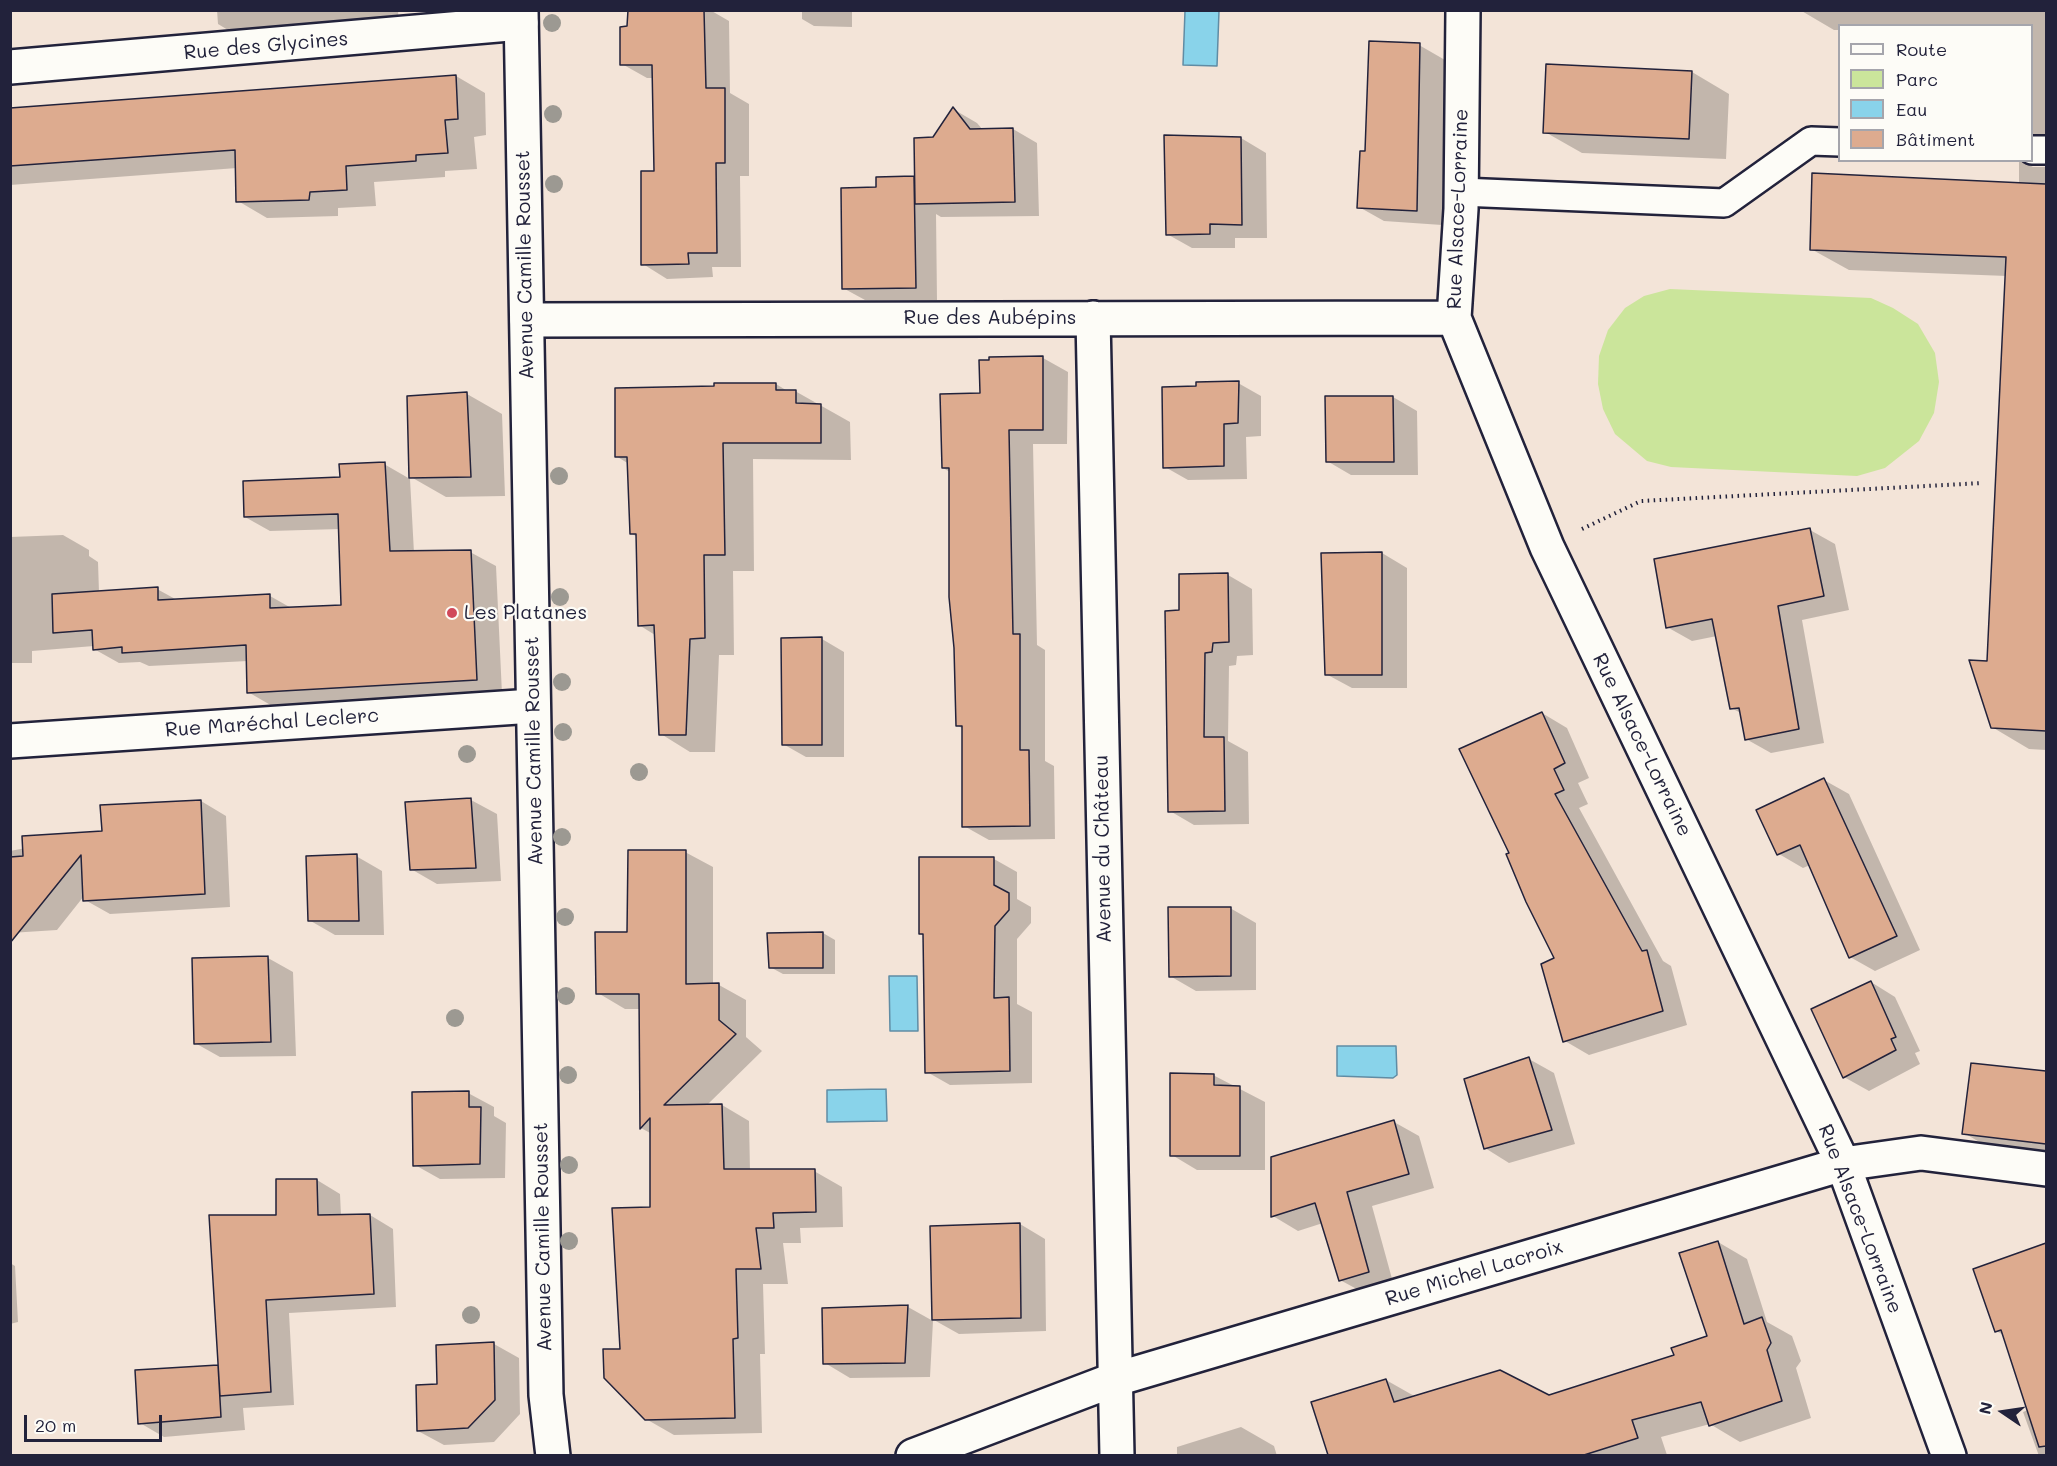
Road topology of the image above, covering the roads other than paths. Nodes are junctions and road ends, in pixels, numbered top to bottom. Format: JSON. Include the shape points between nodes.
{"nodes":[{"id":1,"x":1463,"y":10,"type":"edge"},
{"id":2,"x":521,"y":17,"type":"edge"},
{"id":3,"x":10,"y":67,"type":"edge"},
{"id":4,"x":1838,"y":142,"type":"edge"},
{"id":5,"x":1461,"y":192,"type":"junction"},
{"id":6,"x":1093,"y":318,"type":"junction"},
{"id":7,"x":1454,"y":318,"type":"junction"},
{"id":8,"x":527,"y":320,"type":"junction"},
{"id":9,"x":533,"y":706,"type":"junction"},
{"id":10,"x":10,"y":741,"type":"edge"},
{"id":11,"x":1843,"y":1164,"type":"junction"},
{"id":12,"x":2046,"y":1169,"type":"edge"},
{"id":13,"x":1113,"y":1380,"type":"junction"},
{"id":14,"x":553,"y":1455,"type":"edge"},
{"id":15,"x":913,"y":1455,"type":"edge"},
{"id":16,"x":1117,"y":1455,"type":"edge"},
{"id":17,"x":1949,"y":1455,"type":"edge"}],
"edges":[{"from":1,"to":5,"type":"street","name":"Rue Alsace-Lorraine"},
{"from":2,"to":3,"type":"street","name":"Rue des Glycines"},
{"from":2,"to":8,"type":"street","name":"Avenue Camille Rousset"},
{"from":4,"to":5,"type":"lane","via":[[1811,141],[1724,203]]},
{"from":5,"to":7,"type":"street","name":"Rue Alsace-Lorraine"},
{"from":6,"to":7,"type":"street","name":"Rue des Aubépins"},
{"from":6,"to":8,"type":"street","name":"Rue des Aubépins"},
{"from":6,"to":13,"type":"street","name":"Avenue du Château"},
{"from":7,"to":11,"type":"street","name":"Rue Alsace-Lorraine","via":[[1547,547]]},
{"from":8,"to":9,"type":"street","name":"Avenue Camille Rousset"},
{"from":9,"to":10,"type":"street","name":"Rue Maréchal Leclerc"},
{"from":9,"to":14,"type":"street","name":"Avenue Camille Rousset","via":[[546,1395]]},
{"from":11,"to":12,"type":"street","name":"Rue Michel Lacroix","via":[[1921,1153]]},
{"from":11,"to":13,"type":"street","name":"Rue Michel Lacroix"},
{"from":11,"to":17,"type":"street","name":"Rue Alsace-Lorraine"},
{"from":13,"to":15,"type":"street","name":"Rue Michel Lacroix"},
{"from":13,"to":16,"type":"street","name":"Avenue du Château"}]}
